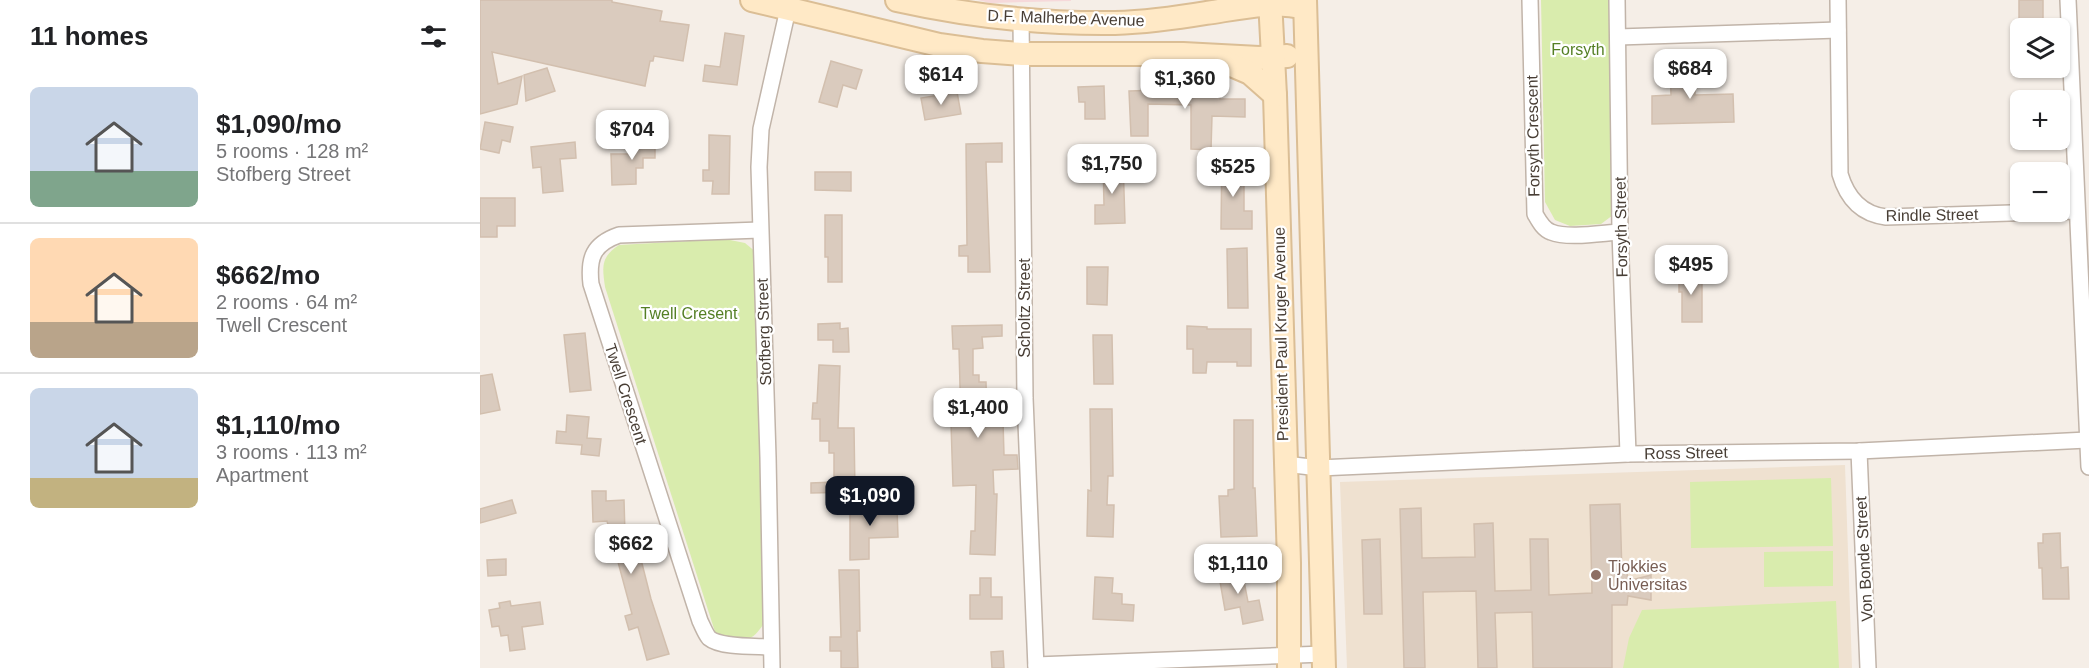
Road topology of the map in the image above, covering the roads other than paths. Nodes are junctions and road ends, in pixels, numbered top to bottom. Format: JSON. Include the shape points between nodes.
{"nodes":[{"id":1,"x":752,"y":0,"type":"edge"},
{"id":2,"x":897,"y":0,"type":"edge"},
{"id":3,"x":1530,"y":0,"type":"edge"},
{"id":4,"x":1617,"y":0,"type":"edge"},
{"id":5,"x":1838,"y":0,"type":"edge"},
{"id":6,"x":2068,"y":0,"type":"edge"},
{"id":7,"x":1270,"y":1,"type":"edge"},
{"id":8,"x":789,"y":4,"type":"edge"},
{"id":9,"x":1305,"y":4,"type":"edge"},
{"id":10,"x":1021,"y":20,"type":"junction"},
{"id":11,"x":1838,"y":30,"type":"junction"},
{"id":12,"x":1618,"y":37,"type":"junction"},
{"id":13,"x":1022,"y":54,"type":"junction"},
{"id":14,"x":1307,"y":54,"type":"junction"},
{"id":15,"x":1207,"y":56,"type":"junction"},
{"id":16,"x":1273,"y":58,"type":"junction"},
{"id":17,"x":1275,"y":96,"type":"junction"},
{"id":18,"x":2076,"y":211,"type":"junction"},
{"id":19,"x":760,"y":230,"type":"junction"},
{"id":20,"x":1620,"y":232,"type":"junction"},
{"id":21,"x":2087,"y":440,"type":"junction"},
{"id":22,"x":1859,"y":451,"type":"junction"},
{"id":23,"x":1628,"y":454,"type":"junction"},
{"id":24,"x":1285,"y":464,"type":"junction"},
{"id":25,"x":2089,"y":467,"type":"edge"},
{"id":26,"x":1319,"y":468,"type":"junction"},
{"id":27,"x":771,"y":647,"type":"junction"},
{"id":28,"x":1289,"y":661,"type":"edge"},
{"id":29,"x":1324,"y":661,"type":"edge"},
{"id":30,"x":1036,"y":667,"type":"edge"},
{"id":31,"x":772,"y":668,"type":"edge"},
{"id":32,"x":1868,"y":668,"type":"edge"}],
"edges":[{"from":1,"to":8,"type":"street","name":"D.F. Malherbe Avenue"},
{"from":2,"to":10,"type":"street","name":"D.F. Malherbe Avenue","via":[[945,11]]},
{"from":3,"to":20,"type":"street","name":"Forsyth Crescent","via":[[1535,214],[1550,232]]},
{"from":4,"to":12,"type":"street","name":"Forsyth Street"},
{"from":5,"to":11,"type":"street","name":"Rindle Street"},
{"from":6,"to":18,"type":"street"},
{"from":7,"to":9,"type":"street","name":"D.F. Malherbe Avenue"},
{"from":7,"to":10,"type":"street","name":"D.F. Malherbe Avenue","via":[[1150,21]]},
{"from":7,"to":16,"type":"street","name":"President Paul Kruger Avenue"},
{"from":8,"to":13,"type":"street","name":"D.F. Malherbe Avenue","via":[[939,45]]},
{"from":8,"to":19,"type":"street","name":"Stofberg Street","via":[[761,129]]},
{"from":9,"to":14,"type":"street","name":"President Paul Kruger Avenue"},
{"from":10,"to":13,"type":"street","name":"Scholtz Street"},
{"from":11,"to":12,"type":"street"},
{"from":11,"to":18,"type":"street","name":"Rindle Street","via":[[1840,174],[1844,189],[1861,209],[1886,217]]},
{"from":12,"to":20,"type":"street","name":"Forsyth Street"},
{"from":13,"to":15,"type":"street","name":"D.F. Malherbe Avenue"},
{"from":13,"to":30,"type":"street","name":"Scholtz Street","via":[[1025,398]]},
{"from":14,"to":16,"type":"street","name":"D.F. Malherbe Avenue"},
{"from":14,"to":26,"type":"street","name":"President Paul Kruger Avenue"},
{"from":15,"to":16,"type":"street","name":"D.F. Malherbe Avenue"},
{"from":15,"to":17,"type":"street","via":[[1250,73]]},
{"from":16,"to":17,"type":"street","name":"President Paul Kruger Avenue"},
{"from":17,"to":24,"type":"street","name":"President Paul Kruger Avenue"},
{"from":18,"to":21,"type":"street"},
{"from":19,"to":27,"type":"street","name":"Stofberg Street"},
{"from":19,"to":27,"type":"street","name":"Twell Crescent","via":[[618,235],[598,247],[589,267],[642,446],[707,636],[723,643]]},
{"from":20,"to":23,"type":"street","name":"Forsyth Street"},
{"from":21,"to":22,"type":"street","name":"Ross Street"},
{"from":21,"to":25,"type":"street"},
{"from":22,"to":23,"type":"street","name":"Ross Street"},
{"from":22,"to":32,"type":"street","name":"Von Bonde Street"},
{"from":23,"to":26,"type":"street","name":"Ross Street"},
{"from":24,"to":26,"type":"street","name":"Ross Street"},
{"from":24,"to":28,"type":"street","name":"President Paul Kruger Avenue"},
{"from":26,"to":29,"type":"street","name":"President Paul Kruger Avenue"},
{"from":27,"to":31,"type":"street","name":"Stofberg Street"},
{"from":28,"to":29,"type":"street"},
{"from":28,"to":30,"type":"street"}]}
